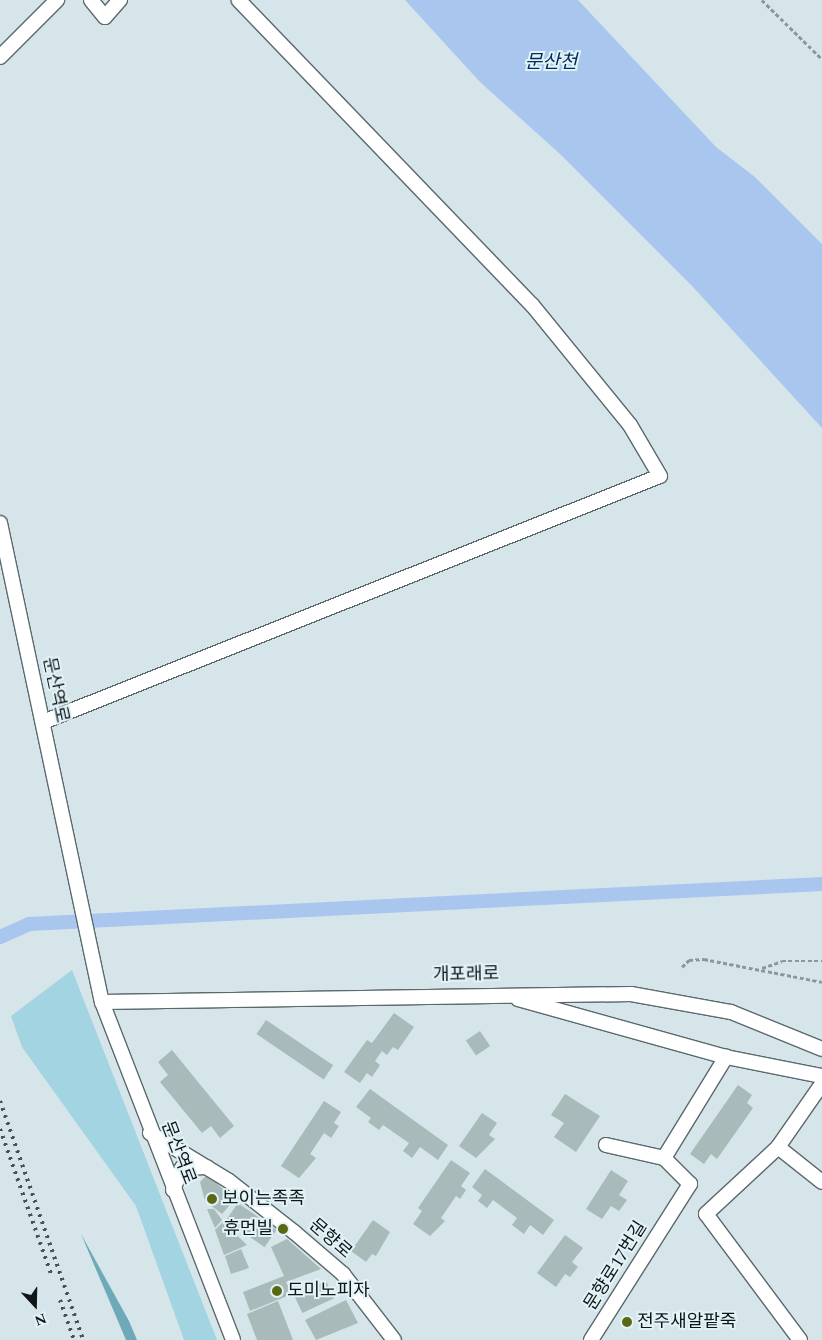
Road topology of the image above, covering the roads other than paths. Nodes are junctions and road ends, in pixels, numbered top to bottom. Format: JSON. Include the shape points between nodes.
{"nodes":[{"id":1,"x":57,"y":0,"type":"edge"},
{"id":2,"x":91,"y":0,"type":"edge"},
{"id":3,"x":120,"y":0,"type":"edge"},
{"id":4,"x":239,"y":0,"type":"edge"},
{"id":5,"x":0,"y":56,"type":"edge"},
{"id":6,"x":0,"y":523,"type":"edge"},
{"id":7,"x":43,"y":722,"type":"junction"},
{"id":8,"x":496,"y":994,"type":"junction"},
{"id":9,"x":102,"y":1002,"type":"junction"},
{"id":10,"x":822,"y":1049,"type":"edge"},
{"id":11,"x":726,"y":1057,"type":"junction"},
{"id":12,"x":822,"y":1076,"type":"edge"},
{"id":13,"x":822,"y":1084,"type":"edge"},
{"id":14,"x":150,"y":1133,"type":"junction"},
{"id":15,"x":606,"y":1145,"type":"dead end"},
{"id":16,"x":778,"y":1147,"type":"junction"},
{"id":17,"x":664,"y":1158,"type":"junction"},
{"id":18,"x":207,"y":1167,"type":"junction"},
{"id":19,"x":822,"y":1182,"type":"edge"},
{"id":20,"x":173,"y":1190,"type":"junction"},
{"id":21,"x":233,"y":1340,"type":"edge"},
{"id":22,"x":394,"y":1340,"type":"edge"},
{"id":23,"x":591,"y":1340,"type":"edge"},
{"id":24,"x":800,"y":1340,"type":"edge"}],
"edges":[{"from":1,"to":5,"type":"street"},
{"from":2,"to":3,"type":"street","via":[[105,17]]},
{"from":4,"to":7,"type":"street","via":[[532,305],[630,425],[660,476]]},
{"from":6,"to":7,"type":"street","name":"문산역로"},
{"from":7,"to":9,"type":"street","name":"문산역로"},
{"from":8,"to":9,"type":"street","name":"개포래로"},
{"from":8,"to":10,"type":"street","name":"개포래로","via":[[631,994],[731,1012]]},
{"from":8,"to":11,"type":"street"},
{"from":9,"to":14,"type":"street","name":"문산역로"},
{"from":11,"to":12,"type":"street"},
{"from":11,"to":17,"type":"street"},
{"from":13,"to":16,"type":"street"},
{"from":14,"to":18,"type":"street","name":"문향로"},
{"from":14,"to":20,"type":"street","name":"문산역로"},
{"from":15,"to":17,"type":"street"},
{"from":16,"to":19,"type":"street"},
{"from":16,"to":24,"type":"street","via":[[706,1214]]},
{"from":17,"to":23,"type":"street","name":"문향로17번길","via":[[690,1184]]},
{"from":18,"to":20,"type":"street","via":[[182,1168]]},
{"from":18,"to":22,"type":"street","name":"문향로","via":[[294,1232],[343,1274]]},
{"from":20,"to":21,"type":"street","name":"문산역로"}]}
